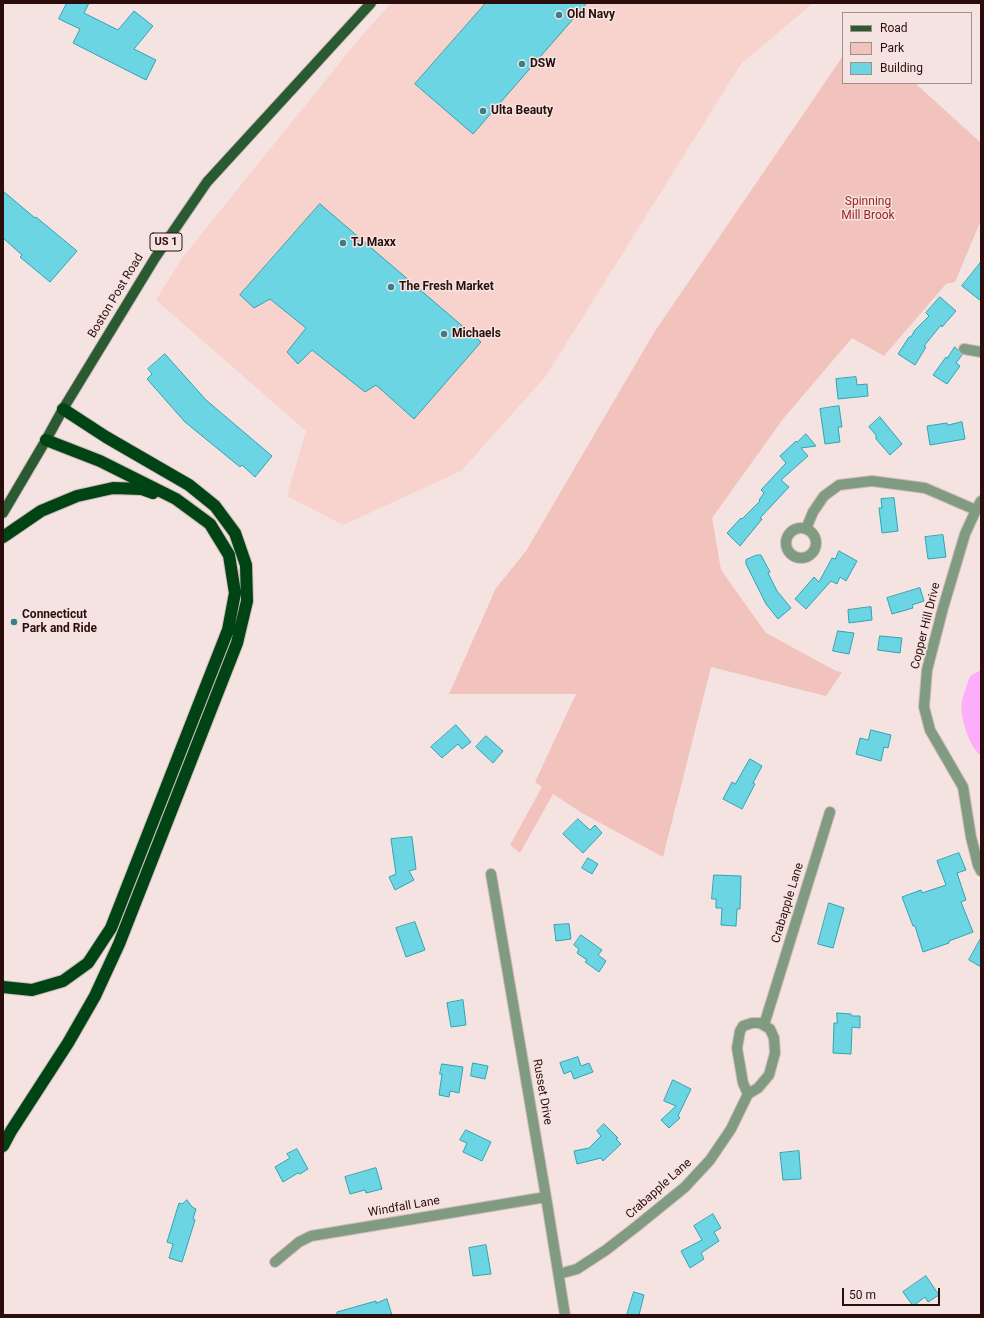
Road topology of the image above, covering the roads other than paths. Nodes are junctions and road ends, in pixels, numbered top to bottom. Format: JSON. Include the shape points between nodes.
{"nodes":[{"id":1,"x":371,"y":3,"type":"edge"},
{"id":2,"x":964,"y":349,"type":"dead end"},
{"id":3,"x":981,"y":352,"type":"edge"},
{"id":4,"x":63,"y":409,"type":"junction"},
{"id":5,"x":46,"y":440,"type":"junction"},
{"id":6,"x":176,"y":499,"type":"junction"},
{"id":7,"x":978,"y":506,"type":"edge"},
{"id":8,"x":3,"y":512,"type":"edge"},
{"id":9,"x":806,"y":529,"type":"dead end"},
{"id":10,"x":3,"y":537,"type":"edge"},
{"id":11,"x":830,"y":812,"type":"dead end"},
{"id":12,"x":981,"y":871,"type":"edge"},
{"id":13,"x":491,"y":874,"type":"dead end"},
{"id":14,"x":3,"y":987,"type":"edge"},
{"id":15,"x":764,"y":1025,"type":"junction"},
{"id":16,"x":748,"y":1094,"type":"junction"},
{"id":17,"x":3,"y":1146,"type":"edge"},
{"id":18,"x":546,"y":1197,"type":"junction"},
{"id":19,"x":275,"y":1262,"type":"dead end"},
{"id":20,"x":558,"y":1274,"type":"junction"},
{"id":21,"x":565,"y":1315,"type":"edge"}],
"edges":[{"from":1,"to":4,"type":"main road","name":"Boston Post Road","number":"US 1","via":[[207,182],[155,258]]},
{"from":2,"to":3,"type":"street"},
{"from":4,"to":5,"type":"main road","name":"Boston Post Road","number":"US 1"},
{"from":4,"to":17,"type":"highway","via":[[189,485],[215,506],[235,533],[244,559],[247,601],[237,643],[116,951],[95,996],[68,1043]]},
{"from":5,"to":6,"type":"highway","via":[[100,461]]},
{"from":5,"to":8,"type":"main road","name":"Boston Post Road","number":"US 1"},
{"from":6,"to":10,"type":"highway","via":[[142,489],[113,488],[77,496],[41,511]]},
{"from":6,"to":14,"type":"highway","via":[[210,524],[229,555],[235,593],[228,630],[111,928],[88,963],[63,981],[32,990]]},
{"from":7,"to":9,"type":"street","via":[[925,488],[872,481],[839,485],[824,496]]},
{"from":7,"to":12,"type":"street","name":"Copper Hill Drive","via":[[965,534],[943,608],[927,670],[924,706],[930,730],[963,787],[971,837]]},
{"from":11,"to":15,"type":"street","name":"Crabapple Lane"},
{"from":13,"to":18,"type":"street","name":"Russet Drive"},
{"from":15,"to":16,"type":"street","name":"Crabapple Lane","via":[[770,1029],[774,1038],[775,1053],[769,1075],[758,1088]]},
{"from":15,"to":16,"type":"street","via":[[752,1023],[743,1026],[740,1031],[737,1048],[743,1083]]},
{"from":16,"to":20,"type":"street","name":"Crabapple Lane","via":[[731,1129],[710,1160],[685,1187],[606,1250],[577,1269]]},
{"from":18,"to":19,"type":"street","name":"Windfall Lane","via":[[311,1236],[299,1242]]},
{"from":18,"to":20,"type":"street","name":"Russet Drive"},
{"from":20,"to":21,"type":"street","name":"Russet Drive"}]}
